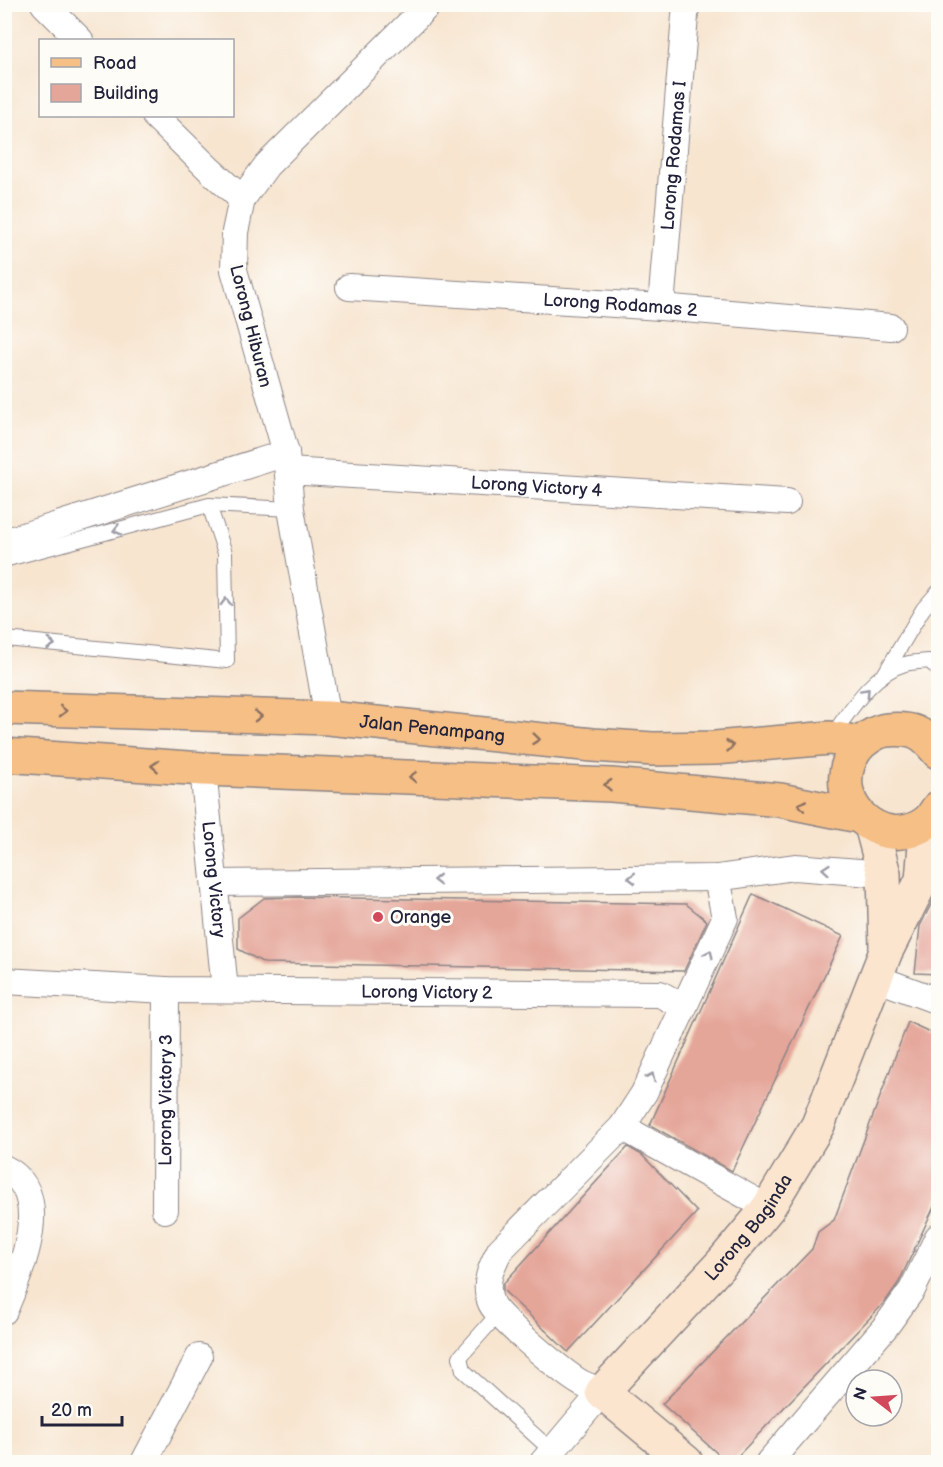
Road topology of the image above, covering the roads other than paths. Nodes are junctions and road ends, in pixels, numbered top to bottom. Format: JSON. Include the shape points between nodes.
{"nodes":[{"id":1,"x":44,"y":4,"type":"edge"},
{"id":2,"x":429,"y":4,"type":"edge"},
{"id":3,"x":686,"y":4,"type":"edge"},
{"id":4,"x":79,"y":39,"type":"edge"},
{"id":5,"x":156,"y":117,"type":"edge"},
{"id":6,"x":242,"y":199,"type":"junction"},
{"id":7,"x":349,"y":287,"type":"dead end"},
{"id":8,"x":661,"y":307,"type":"junction"},
{"id":9,"x":891,"y":327,"type":"dead end"},
{"id":10,"x":287,"y":462,"type":"junction"},
{"id":11,"x":787,"y":502,"type":"dead end"},
{"id":12,"x":209,"y":505,"type":"junction"},
{"id":13,"x":291,"y":509,"type":"junction"},
{"id":14,"x":4,"y":542,"type":"edge"},
{"id":15,"x":4,"y":560,"type":"edge"},
{"id":16,"x":939,"y":592,"type":"edge"},
{"id":17,"x":4,"y":626,"type":"edge"},
{"id":18,"x":939,"y":669,"type":"edge"},
{"id":19,"x":885,"y":673,"type":"junction"},
{"id":20,"x":4,"y":708,"type":"edge"},
{"id":21,"x":328,"y":718,"type":"junction"},
{"id":22,"x":845,"y":741,"type":"junction"},
{"id":23,"x":935,"y":742,"type":"edge"},
{"id":24,"x":4,"y":755,"type":"edge"},
{"id":25,"x":203,"y":769,"type":"junction"},
{"id":26,"x":933,"y":815,"type":"edge"},
{"id":27,"x":865,"y":821,"type":"junction"},
{"id":28,"x":884,"y":874,"type":"junction"},
{"id":29,"x":717,"y":878,"type":"junction"},
{"id":30,"x":930,"y":880,"type":"edge"},
{"id":31,"x":215,"y":882,"type":"junction"},
{"id":32,"x":881,"y":964,"type":"junction"},
{"id":33,"x":4,"y":981,"type":"edge"},
{"id":34,"x":166,"y":990,"type":"junction"},
{"id":35,"x":225,"y":990,"type":"junction"},
{"id":36,"x":939,"y":1001,"type":"edge"},
{"id":37,"x":684,"y":1007,"type":"junction"},
{"id":38,"x":622,"y":1127,"type":"junction"},
{"id":39,"x":4,"y":1168,"type":"edge"},
{"id":40,"x":768,"y":1208,"type":"junction"},
{"id":41,"x":165,"y":1210,"type":"dead end"},
{"id":42,"x":939,"y":1237,"type":"edge"},
{"id":43,"x":4,"y":1311,"type":"edge"},
{"id":44,"x":498,"y":1314,"type":"junction"},
{"id":45,"x":199,"y":1357,"type":"dead end"},
{"id":46,"x":602,"y":1392,"type":"junction"},
{"id":47,"x":548,"y":1457,"type":"edge"},
{"id":48,"x":144,"y":1462,"type":"edge"},
{"id":49,"x":686,"y":1462,"type":"edge"},
{"id":50,"x":769,"y":1462,"type":"edge"}],
"edges":[{"from":1,"to":4,"type":"street"},
{"from":2,"to":6,"type":"street","name":"Lorong Hiburan","via":[[267,165]]},
{"from":3,"to":8,"type":"street","name":"Lorong Rodamas I"},
{"from":5,"to":6,"type":"street"},
{"from":6,"to":10,"type":"street","name":"Lorong Hiburan","via":[[235,232],[234,270]]},
{"from":7,"to":8,"type":"street","name":"Lorong Rodamas 2"},
{"from":8,"to":9,"type":"street","name":"Lorong Rodamas 2"},
{"from":10,"to":11,"type":"street","name":"Lorong Victory 4"},
{"from":10,"to":13,"type":"street","name":"Lorong Hiburan"},
{"from":10,"to":14,"type":"street"},
{"from":12,"to":13,"type":"lane"},
{"from":12,"to":15,"type":"lane","one_way":true},
{"from":17,"to":12,"type":"lane","one_way":true,"via":[[6,639],[227,661],[225,553]]},
{"from":13,"to":21,"type":"street","name":"Lorong Hiburan"},
{"from":16,"to":19,"type":"lane","via":[[923,609]]},
{"from":18,"to":19,"type":"lane","via":[[929,661],[904,664]]},
{"from":22,"to":19,"type":"lane","one_way":true,"via":[[864,693]]},
{"from":20,"to":21,"type":"main road","name":"Jalan Penampang","one_way":true},
{"from":21,"to":22,"type":"main road","name":"Jalan Penampang","one_way":true,"via":[[653,749]]},
{"from":22,"to":23,"type":"main road","via":[[905,729]]},
{"from":22,"to":27,"type":"main road","via":[[849,759],[845,779],[848,799]]},
{"from":25,"to":24,"type":"main road","one_way":true},
{"from":27,"to":25,"type":"main road","one_way":true,"via":[[780,800],[682,790]]},
{"from":25,"to":31,"type":"street","name":"Lorong Victory"},
{"from":26,"to":27,"type":"main road","via":[[909,830],[900,831]]},
{"from":26,"to":30,"type":"street","name":"Lorong Baginda"},
{"from":27,"to":28,"type":"street","name":"Lorong Baginda"},
{"from":28,"to":29,"type":"street","one_way":true,"via":[[795,867]]},
{"from":28,"to":32,"type":"street","name":"Lorong Baginda"},
{"from":29,"to":31,"type":"street","one_way":true},
{"from":37,"to":29,"type":"street","one_way":true,"via":[[725,918]]},
{"from":30,"to":32,"type":"street","name":"Lorong Baginda"},
{"from":31,"to":35,"type":"street","name":"Lorong Victory"},
{"from":32,"to":36,"type":"street"},
{"from":32,"to":40,"type":"street","name":"Lorong Baginda","via":[[818,1125]]},
{"from":33,"to":34,"type":"street","name":"Lorong Victory 2"},
{"from":34,"to":35,"type":"street","name":"Lorong Victory 2"},
{"from":34,"to":41,"type":"street","name":"Lorong Victory 3"},
{"from":35,"to":37,"type":"street","name":"Lorong Victory 2","via":[[660,994]]},
{"from":38,"to":37,"type":"street","one_way":true,"via":[[644,1093]]},
{"from":38,"to":40,"type":"street"},
{"from":38,"to":44,"type":"street","via":[[500,1250],[487,1286],[491,1305]]},
{"from":39,"to":43,"type":"street","via":[[21,1179],[29,1193],[31,1230],[23,1265]]},
{"from":40,"to":46,"type":"street","name":"Lorong Baginda"},
{"from":42,"to":50,"type":"street","via":[[912,1290],[886,1326]]},
{"from":44,"to":46,"type":"street","via":[[580,1382]]},
{"from":44,"to":47,"type":"lane","via":[[460,1357],[460,1364]]},
{"from":45,"to":48,"type":"street"},
{"from":46,"to":47,"type":"street","name":"Lorong Baginda"},
{"from":46,"to":49,"type":"street"}]}
